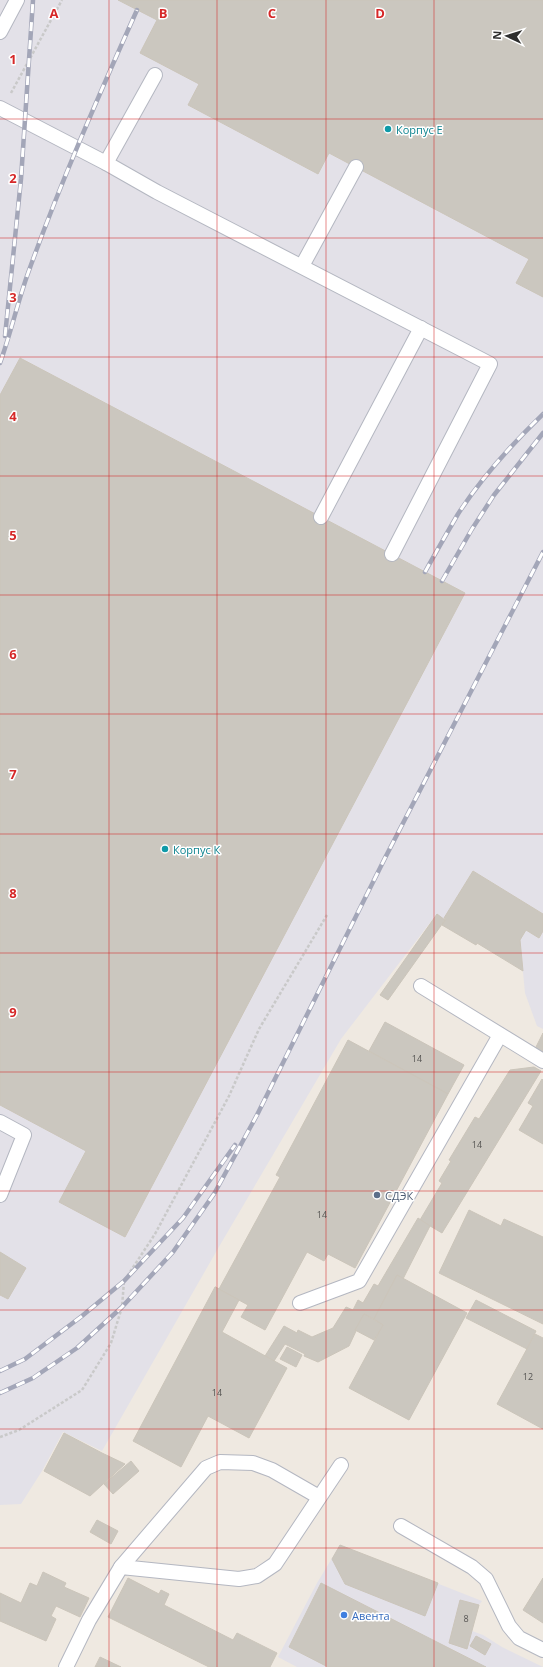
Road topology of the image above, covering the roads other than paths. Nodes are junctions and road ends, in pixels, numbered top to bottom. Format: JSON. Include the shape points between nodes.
{"nodes":[{"id":1,"x":17,"y":0,"type":"edge"},
{"id":2,"x":0,"y":32,"type":"edge"},
{"id":3,"x":155,"y":74,"type":"dead end"},
{"id":4,"x":1,"y":109,"type":"edge"},
{"id":5,"x":106,"y":163,"type":"junction"},
{"id":6,"x":356,"y":167,"type":"dead end"},
{"id":7,"x":302,"y":266,"type":"junction"},
{"id":8,"x":421,"y":328,"type":"junction"},
{"id":9,"x":322,"y":517,"type":"dead end"},
{"id":10,"x":392,"y":554,"type":"dead end"},
{"id":11,"x":421,"y":986,"type":"dead end"},
{"id":12,"x":500,"y":1035,"type":"junction"},
{"id":13,"x":543,"y":1061,"type":"edge"},
{"id":14,"x":0,"y":1122,"type":"edge"},
{"id":15,"x":0,"y":1195,"type":"edge"},
{"id":16,"x":300,"y":1303,"type":"dead end"},
{"id":17,"x":341,"y":1465,"type":"dead end"},
{"id":18,"x":319,"y":1497,"type":"junction"},
{"id":19,"x":402,"y":1526,"type":"dead end"},
{"id":20,"x":121,"y":1567,"type":"junction"},
{"id":21,"x":543,"y":1650,"type":"edge"},
{"id":22,"x":66,"y":1667,"type":"edge"}],
"edges":[{"from":1,"to":2,"type":"lane"},
{"from":3,"to":5,"type":"lane"},
{"from":4,"to":5,"type":"lane"},
{"from":5,"to":7,"type":"lane"},
{"from":6,"to":7,"type":"lane"},
{"from":7,"to":8,"type":"lane"},
{"from":8,"to":9,"type":"lane"},
{"from":8,"to":10,"type":"lane","via":[[490,364]]},
{"from":11,"to":12,"type":"lane"},
{"from":12,"to":13,"type":"lane"},
{"from":12,"to":16,"type":"lane","via":[[359,1281]]},
{"from":14,"to":15,"type":"lane","via":[[24,1135]]},
{"from":17,"to":18,"type":"lane"},
{"from":18,"to":20,"type":"lane","via":[[275,1564],[257,1576],[239,1579]]},
{"from":18,"to":20,"type":"lane","via":[[272,1470],[253,1463],[220,1462],[206,1468]]},
{"from":19,"to":21,"type":"lane","via":[[472,1567],[486,1579],[509,1626],[519,1638]]},
{"from":20,"to":22,"type":"lane","via":[[89,1620]]}]}
